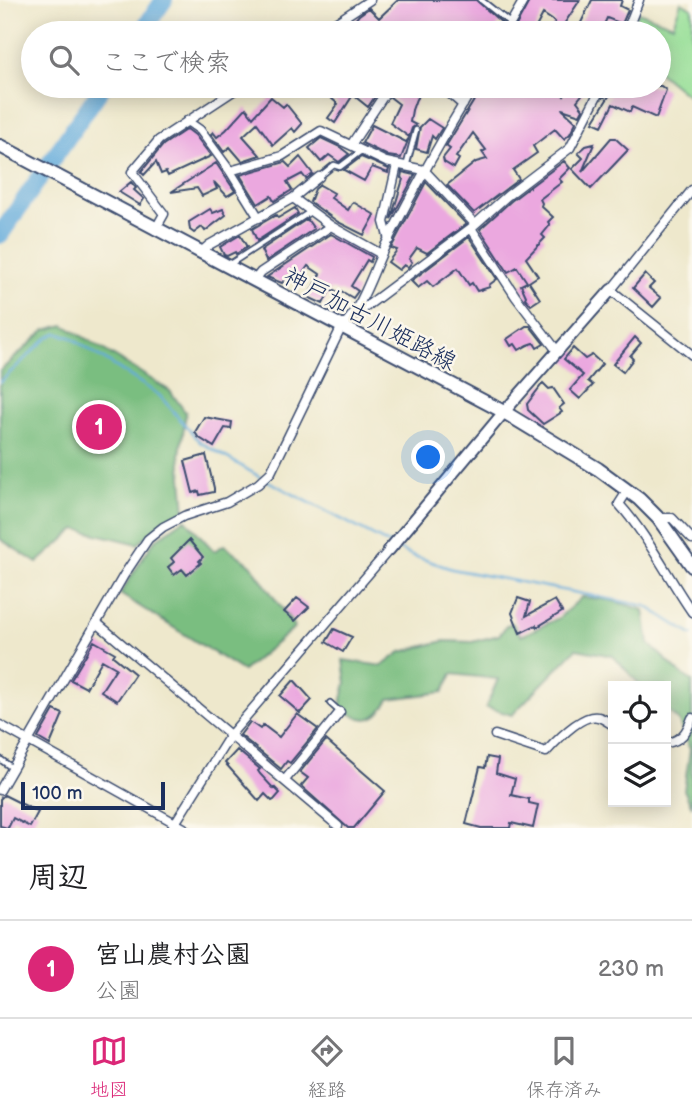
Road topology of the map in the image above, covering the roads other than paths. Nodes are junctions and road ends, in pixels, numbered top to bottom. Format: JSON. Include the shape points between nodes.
{"nodes":[{"id":1,"x":370,"y":0,"type":"edge"},
{"id":2,"x":481,"y":0,"type":"edge"},
{"id":3,"x":524,"y":0,"type":"edge"},
{"id":4,"x":639,"y":0,"type":"edge"},
{"id":5,"x":338,"y":21,"type":"edge"},
{"id":6,"x":507,"y":21,"type":"edge"},
{"id":7,"x":513,"y":21,"type":"edge"},
{"id":8,"x":630,"y":21,"type":"edge"},
{"id":9,"x":222,"y":98,"type":"edge"},
{"id":10,"x":382,"y":98,"type":"edge"},
{"id":11,"x":456,"y":98,"type":"edge"},
{"id":12,"x":467,"y":98,"type":"edge"},
{"id":13,"x":596,"y":98,"type":"edge"},
{"id":14,"x":463,"y":104,"type":"junction"},
{"id":15,"x":187,"y":121,"type":"junction"},
{"id":16,"x":416,"y":130,"type":"dead end"},
{"id":17,"x":351,"y":145,"type":"junction"},
{"id":18,"x":0,"y":146,"type":"edge"},
{"id":19,"x":362,"y":151,"type":"junction"},
{"id":20,"x":401,"y":166,"type":"junction"},
{"id":21,"x":424,"y":170,"type":"junction"},
{"id":22,"x":230,"y":171,"type":"junction"},
{"id":23,"x":319,"y":177,"type":"joint"},
{"id":24,"x":692,"y":190,"type":"edge"},
{"id":25,"x":293,"y":198,"type":"junction"},
{"id":26,"x":311,"y":212,"type":"junction"},
{"id":27,"x":259,"y":218,"type":"junction"},
{"id":28,"x":331,"y":226,"type":"junction"},
{"id":29,"x":473,"y":226,"type":"junction"},
{"id":30,"x":155,"y":230,"type":"junction"},
{"id":31,"x":388,"y":240,"type":"junction"},
{"id":32,"x":200,"y":253,"type":"junction"},
{"id":33,"x":381,"y":254,"type":"junction"},
{"id":34,"x":227,"y":268,"type":"junction"},
{"id":35,"x":254,"y":281,"type":"junction"},
{"id":36,"x":611,"y":290,"type":"junction"},
{"id":37,"x":352,"y":317,"type":"junction"},
{"id":38,"x":341,"y":328,"type":"junction"},
{"id":39,"x":558,"y":352,"type":"junction"},
{"id":40,"x":692,"y":355,"type":"edge"},
{"id":41,"x":504,"y":412,"type":"junction"},
{"id":42,"x":628,"y":490,"type":"junction"},
{"id":43,"x":658,"y":518,"type":"junction"},
{"id":44,"x":692,"y":539,"type":"edge"},
{"id":45,"x":389,"y":550,"type":"joint"},
{"id":46,"x":692,"y":566,"type":"edge"},
{"id":47,"x":692,"y":612,"type":"edge"},
{"id":48,"x":97,"y":623,"type":"junction"},
{"id":49,"x":330,"y":703,"type":"dead end"},
{"id":50,"x":340,"y":712,"type":"joint"},
{"id":51,"x":692,"y":718,"type":"edge"},
{"id":52,"x":608,"y":722,"type":"edge"},
{"id":53,"x":0,"y":725,"type":"edge"},
{"id":54,"x":231,"y":734,"type":"junction"},
{"id":55,"x":495,"y":735,"type":"dead end"},
{"id":56,"x":28,"y":740,"type":"junction"},
{"id":57,"x":671,"y":741,"type":"edge"},
{"id":58,"x":0,"y":759,"type":"edge"},
{"id":59,"x":12,"y":768,"type":"junction"},
{"id":60,"x":285,"y":780,"type":"junction"},
{"id":61,"x":0,"y":790,"type":"edge"},
{"id":62,"x":173,"y":825,"type":"edge"},
{"id":63,"x":338,"y":825,"type":"dead end"},
{"id":64,"x":184,"y":828,"type":"edge"}],
"edges":[{"from":1,"to":5,"type":"street"},
{"from":2,"to":6,"type":"lane"},
{"from":3,"to":7,"type":"street"},
{"from":4,"to":8,"type":"street"},
{"from":9,"to":15,"type":"street"},
{"from":10,"to":17,"type":"street"},
{"from":11,"to":14,"type":"street"},
{"from":12,"to":14,"type":"street"},
{"from":13,"to":29,"type":"street","via":[[570,148]]},
{"from":14,"to":21,"type":"street"},
{"from":15,"to":22,"type":"street","via":[[200,130]]},
{"from":15,"to":30,"type":"street","via":[[159,141],[132,172],[164,214]]},
{"from":16,"to":20,"type":"lane"},
{"from":17,"to":19,"type":"street"},
{"from":17,"to":22,"type":"street","via":[[321,131],[282,156]]},
{"from":18,"to":30,"type":"main road","name":"神戸加古川姫路線"},
{"from":19,"to":20,"type":"street"},
{"from":19,"to":23,"type":"lane","via":[[346,165],[334,165]]},
{"from":20,"to":21,"type":"street"},
{"from":20,"to":31,"type":"street","via":[[384,222]]},
{"from":21,"to":29,"type":"street"},
{"from":21,"to":31,"type":"street"},
{"from":22,"to":27,"type":"street"},
{"from":23,"to":25,"type":"street"},
{"from":24,"to":36,"type":"street"},
{"from":25,"to":26,"type":"street"},
{"from":25,"to":27,"type":"street"},
{"from":26,"to":28,"type":"street"},
{"from":26,"to":34,"type":"lane"},
{"from":27,"to":32,"type":"street"},
{"from":28,"to":33,"type":"street"},
{"from":28,"to":35,"type":"street"},
{"from":29,"to":37,"type":"street"},
{"from":29,"to":39,"type":"street","via":[[516,297]]},
{"from":30,"to":32,"type":"main road","name":"神戸加古川姫路線"},
{"from":31,"to":33,"type":"street"},
{"from":32,"to":34,"type":"main road","name":"神戸加古川姫路線"},
{"from":33,"to":37,"type":"street"},
{"from":34,"to":35,"type":"main road","name":"神戸加古川姫路線"},
{"from":35,"to":38,"type":"main road","name":"神戸加古川姫路線"},
{"from":36,"to":39,"type":"street"},
{"from":36,"to":40,"type":"street"},
{"from":37,"to":38,"type":"street"},
{"from":38,"to":41,"type":"main road","name":"神戸加古川姫路線"},
{"from":38,"to":48,"type":"street","via":[[271,472],[227,502],[184,516],[148,539]]},
{"from":39,"to":41,"type":"street"},
{"from":41,"to":42,"type":"main road","name":"神戸加古川姫路線"},
{"from":41,"to":45,"type":"street"},
{"from":42,"to":43,"type":"main road","name":"神戸加古川姫路線"},
{"from":42,"to":47,"type":"street","via":[[618,504],[659,557]]},
{"from":43,"to":44,"type":"street","via":[[672,518]]},
{"from":43,"to":46,"type":"main road","name":"神戸加古川姫路線"},
{"from":45,"to":54,"type":"street"},
{"from":48,"to":54,"type":"street"},
{"from":48,"to":56,"type":"street"},
{"from":49,"to":50,"type":"lane"},
{"from":50,"to":60,"type":"street"},
{"from":51,"to":57,"type":"street","via":[[681,738]]},
{"from":52,"to":55,"type":"street","via":[[591,716],[546,752]]},
{"from":53,"to":56,"type":"street"},
{"from":54,"to":60,"type":"street"},
{"from":54,"to":62,"type":"street"},
{"from":56,"to":59,"type":"street"},
{"from":56,"to":62,"type":"street"},
{"from":58,"to":59,"type":"lane"},
{"from":59,"to":61,"type":"street"},
{"from":60,"to":63,"type":"street"},
{"from":62,"to":64,"type":"street"}]}
